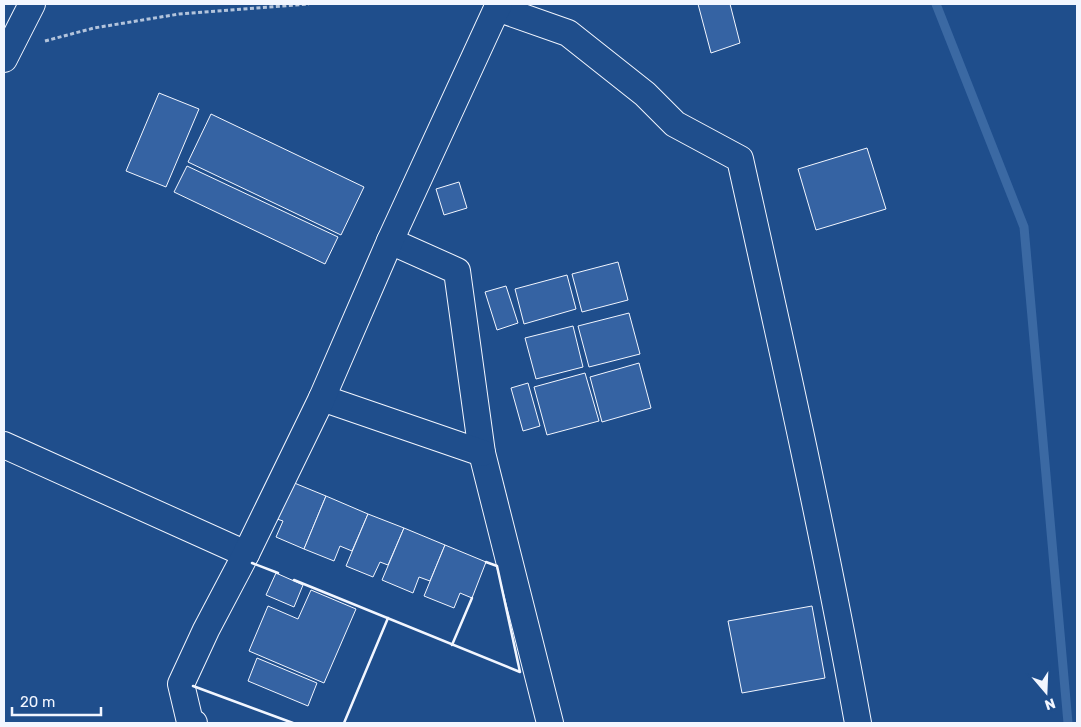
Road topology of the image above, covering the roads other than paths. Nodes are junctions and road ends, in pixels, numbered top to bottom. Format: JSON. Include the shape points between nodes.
{"nodes":[{"id":1,"x":32,"y":4,"type":"edge"},
{"id":2,"x":498,"y":6,"type":"edge"},
{"id":3,"x":6,"y":55,"type":"edge"},
{"id":4,"x":390,"y":241,"type":"junction"},
{"id":5,"x":322,"y":398,"type":"junction"},
{"id":6,"x":4,"y":445,"type":"edge"},
{"id":7,"x":482,"y":453,"type":"junction"},
{"id":8,"x":246,"y":554,"type":"junction"},
{"id":9,"x":194,"y":723,"type":"edge"},
{"id":10,"x":550,"y":723,"type":"edge"},
{"id":11,"x":858,"y":723,"type":"edge"}],
"edges":[{"from":1,"to":3,"type":"street"},
{"from":2,"to":4,"type":"street"},
{"from":2,"to":11,"type":"street","via":[[568,33],[645,94],[675,124],[740,159],[799,419]]},
{"from":4,"to":5,"type":"street"},
{"from":4,"to":7,"type":"street","via":[[457,272]]},
{"from":5,"to":7,"type":"street"},
{"from":5,"to":8,"type":"street"},
{"from":6,"to":8,"type":"street"},
{"from":7,"to":10,"type":"street"},
{"from":8,"to":9,"type":"street","via":[[181,684],[190,722]]}]}
